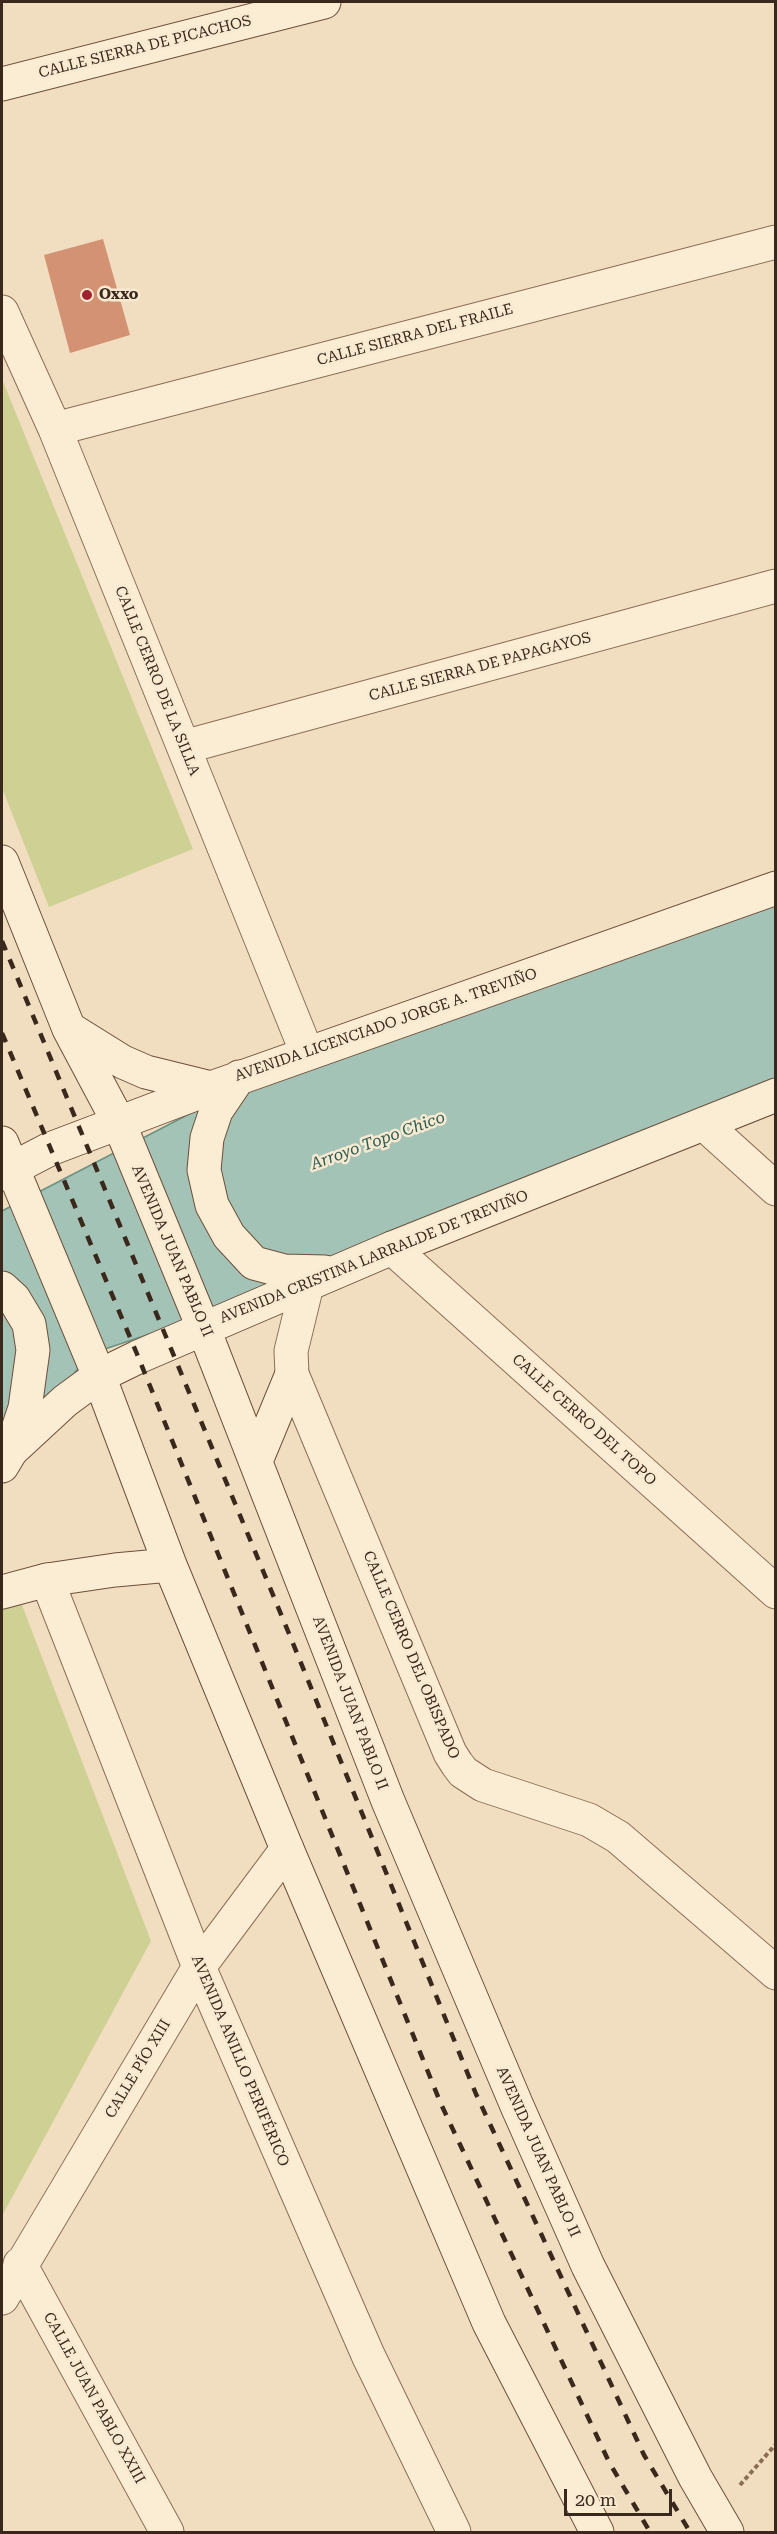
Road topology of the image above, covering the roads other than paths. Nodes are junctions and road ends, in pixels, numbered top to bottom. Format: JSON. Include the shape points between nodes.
{"nodes":[{"id":1,"x":324,"y":2,"type":"edge"},
{"id":2,"x":2,"y":84,"type":"edge"},
{"id":3,"x":776,"y":242,"type":"edge"},
{"id":4,"x":2,"y":312,"type":"edge"},
{"id":5,"x":55,"y":429,"type":"junction"},
{"id":6,"x":776,"y":586,"type":"edge"},
{"id":7,"x":184,"y":747,"type":"junction"},
{"id":8,"x":2,"y":862,"type":"edge"},
{"id":9,"x":776,"y":888,"type":"edge"},
{"id":10,"x":69,"y":1029,"type":"junction"},
{"id":11,"x":308,"y":1053,"type":"junction"},
{"id":12,"x":222,"y":1092,"type":"junction"},
{"id":13,"x":776,"y":1095,"type":"edge"},
{"id":14,"x":704,"y":1124,"type":"junction"},
{"id":15,"x":123,"y":1133,"type":"junction"},
{"id":16,"x":9,"y":1168,"type":"edge"},
{"id":17,"x":776,"y":1189,"type":"edge"},
{"id":18,"x":392,"y":1248,"type":"junction"},
{"id":19,"x":308,"y":1276,"type":"junction"},
{"id":20,"x":2,"y":1287,"type":"edge"},
{"id":21,"x":200,"y":1318,"type":"junction"},
{"id":22,"x":94,"y":1365,"type":"junction"},
{"id":23,"x":292,"y":1374,"type":"junction"},
{"id":24,"x":6,"y":1458,"type":"edge"},
{"id":25,"x":256,"y":1461,"type":"junction"},
{"id":26,"x":170,"y":1565,"type":"junction"},
{"id":27,"x":47,"y":1580,"type":"junction"},
{"id":28,"x":2,"y":1592,"type":"edge"},
{"id":29,"x":776,"y":1592,"type":"edge"},
{"id":30,"x":287,"y":1849,"type":"junction"},
{"id":31,"x":199,"y":1967,"type":"junction"},
{"id":32,"x":776,"y":1973,"type":"edge"},
{"id":33,"x":20,"y":2264,"type":"junction"},
{"id":34,"x":2,"y":2298,"type":"edge"},
{"id":35,"x":721,"y":2522,"type":"edge"},
{"id":36,"x":167,"y":2532,"type":"edge"},
{"id":37,"x":454,"y":2532,"type":"edge"},
{"id":38,"x":597,"y":2532,"type":"edge"}],
"edges":[{"from":1,"to":2,"type":"street","name":"CALLE SIERRA DE PICACHOS"},
{"from":3,"to":5,"type":"street","name":"CALLE SIERRA DEL FRAILE"},
{"from":4,"to":5,"type":"street","name":"CALLE CERRO DE LA SILLA"},
{"from":5,"to":7,"type":"street","name":"CALLE CERRO DE LA SILLA"},
{"from":6,"to":7,"type":"street","name":"CALLE SIERRA DE PAPAGAYOS"},
{"from":7,"to":11,"type":"street","name":"CALLE CERRO DE LA SILLA"},
{"from":8,"to":10,"type":"street","name":"AVENIDA JUAN PABLO II"},
{"from":9,"to":11,"type":"street","name":"AVENIDA LICENCIADO JORGE A. TREVIÑO"},
{"from":10,"to":12,"type":"street","via":[[146,1072]]},
{"from":10,"to":15,"type":"street","name":"AVENIDA JUAN PABLO II"},
{"from":11,"to":12,"type":"street","name":"AVENIDA LICENCIADO JORGE A. TREVIÑO"},
{"from":12,"to":15,"type":"street","name":"AVENIDA LICENCIADO JORGE A. TREVIÑO"},
{"from":12,"to":19,"type":"street","via":[[207,1138],[204,1170],[213,1205],[229,1236],[254,1263]]},
{"from":13,"to":14,"type":"street","name":"AVENIDA CRISTINA LARRALDE DE TREVIÑO"},
{"from":14,"to":17,"type":"street"},
{"from":14,"to":18,"type":"street","name":"AVENIDA CRISTINA LARRALDE DE TREVIÑO"},
{"from":15,"to":16,"type":"street","name":"AVENIDA LICENCIADO JORGE A. TREVIÑO","via":[[50,1149]]},
{"from":15,"to":21,"type":"street","name":"AVENIDA JUAN PABLO II"},
{"from":16,"to":22,"type":"street"},
{"from":18,"to":19,"type":"street","name":"AVENIDA CRISTINA LARRALDE DE TREVIÑO"},
{"from":18,"to":29,"type":"street","name":"CALLE CERRO DEL TOPO"},
{"from":19,"to":21,"type":"street","name":"AVENIDA CRISTINA LARRALDE DE TREVIÑO"},
{"from":19,"to":23,"type":"street","name":"CALLE CERRO DEL OBISPADO","via":[[291,1351]]},
{"from":20,"to":24,"type":"street","via":[[28,1324],[33,1350],[25,1408]]},
{"from":21,"to":22,"type":"street","name":"AVENIDA CRISTINA LARRALDE DE TREVIÑO"},
{"from":21,"to":25,"type":"street","name":"AVENIDA JUAN PABLO II"},
{"from":22,"to":24,"type":"street","name":"AVENIDA CRISTINA LARRALDE DE TREVIÑO","via":[[65,1401]]},
{"from":22,"to":26,"type":"street"},
{"from":23,"to":25,"type":"street"},
{"from":23,"to":32,"type":"street","name":"CALLE CERRO DEL OBISPADO","via":[[450,1753],[463,1772],[483,1785],[589,1820],[618,1837]]},
{"from":25,"to":35,"type":"street","name":"AVENIDA JUAN PABLO II","via":[[388,1801],[517,2106],[588,2266]]},
{"from":26,"to":27,"type":"street"},
{"from":26,"to":30,"type":"street"},
{"from":27,"to":28,"type":"street"},
{"from":27,"to":31,"type":"street","name":"AVENIDA ANILLO PERIFÉRICO"},
{"from":30,"to":31,"type":"street","name":"CALLE PÍO XIII"},
{"from":30,"to":38,"type":"street","via":[[489,2323]]},
{"from":31,"to":33,"type":"street","name":"CALLE PÍO XIII"},
{"from":31,"to":37,"type":"street","name":"AVENIDA ANILLO PERIFÉRICO","via":[[368,2355]]},
{"from":33,"to":34,"type":"street","name":"CALLE PÍO XIII"},
{"from":33,"to":36,"type":"street","name":"CALLE JUAN PABLO XXIII"}]}
